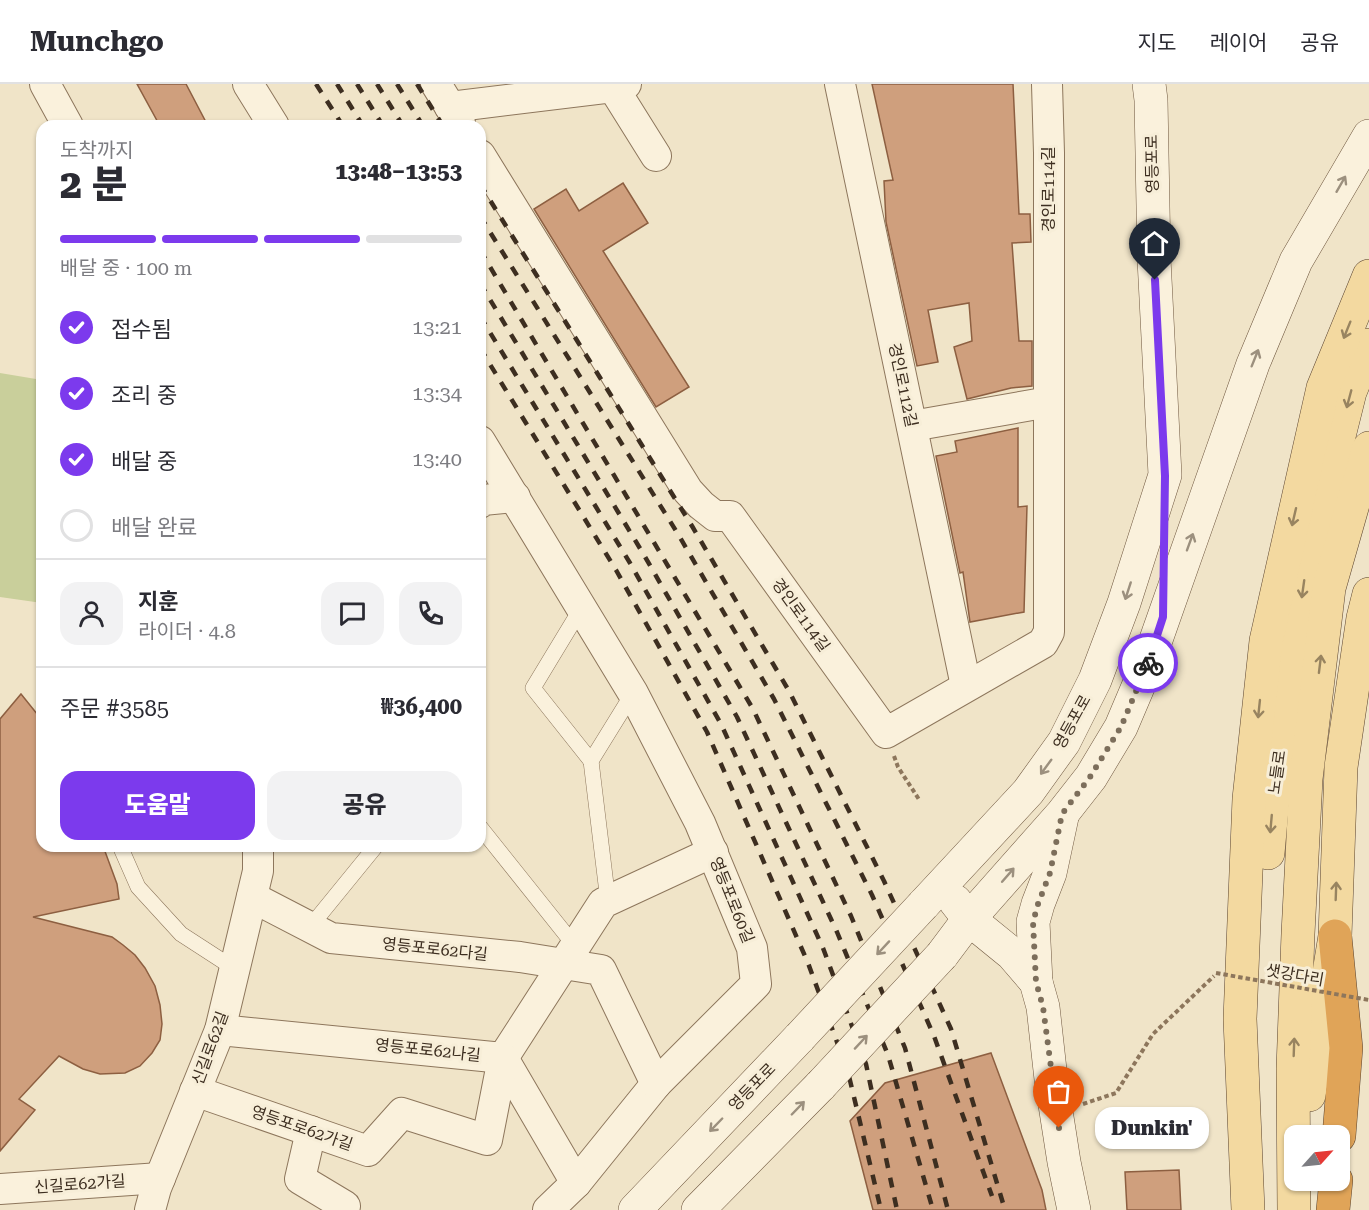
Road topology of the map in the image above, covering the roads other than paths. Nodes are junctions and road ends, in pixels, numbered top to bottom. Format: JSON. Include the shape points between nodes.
{"nodes":[{"id":1,"x":45,"y":84,"type":"edge"},
{"id":2,"x":248,"y":84,"type":"edge"},
{"id":3,"x":840,"y":84,"type":"edge"},
{"id":4,"x":1047,"y":84,"type":"edge"},
{"id":5,"x":1149,"y":84,"type":"edge"},
{"id":6,"x":617,"y":85,"type":"edge"},
{"id":7,"x":449,"y":106,"type":"edge"},
{"id":8,"x":65,"y":120,"type":"edge"},
{"id":9,"x":270,"y":120,"type":"edge"},
{"id":10,"x":1369,"y":136,"type":"edge"},
{"id":11,"x":656,"y":156,"type":"dead end"},
{"id":12,"x":486,"y":165,"type":"edge"},
{"id":13,"x":1369,"y":276,"type":"edge"},
{"id":14,"x":1369,"y":345,"type":"edge"},
{"id":15,"x":1049,"y":402,"type":"junction"},
{"id":16,"x":912,"y":426,"type":"junction"},
{"id":17,"x":1369,"y":448,"type":"edge"},
{"id":18,"x":486,"y":451,"type":"edge"},
{"id":19,"x":1165,"y":476,"type":"junction"},
{"id":20,"x":515,"y":497,"type":"junction"},
{"id":21,"x":486,"y":500,"type":"edge"},
{"id":22,"x":1369,"y":594,"type":"edge"},
{"id":23,"x":582,"y":607,"type":"junction"},
{"id":24,"x":1163,"y":617,"type":"junction"},
{"id":25,"x":966,"y":686,"type":"junction"},
{"id":26,"x":633,"y":693,"type":"junction"},
{"id":27,"x":591,"y":761,"type":"junction"},
{"id":28,"x":1062,"y":814,"type":"junction"},
{"id":29,"x":486,"y":835,"type":"edge"},
{"id":30,"x":123,"y":852,"type":"edge"},
{"id":31,"x":258,"y":852,"type":"edge"},
{"id":32,"x":371,"y":852,"type":"edge"},
{"id":33,"x":713,"y":852,"type":"junction"},
{"id":34,"x":932,"y":895,"type":"junction"},
{"id":35,"x":252,"y":897,"type":"junction"},
{"id":36,"x":608,"y":901,"type":"junction"},
{"id":37,"x":969,"y":919,"type":"junction"},
{"id":38,"x":310,"y":927,"type":"junction"},
{"id":39,"x":1335,"y":936,"type":"junction"},
{"id":40,"x":569,"y":955,"type":"junction"},
{"id":41,"x":234,"y":969,"type":"junction"},
{"id":42,"x":1036,"y":982,"type":"junction"},
{"id":43,"x":220,"y":1030,"type":"junction"},
{"id":44,"x":503,"y":1058,"type":"junction"},
{"id":45,"x":656,"y":1084,"type":"junction"},
{"id":46,"x":195,"y":1091,"type":"junction"},
{"id":47,"x":1294,"y":1125,"type":"edge"},
{"id":48,"x":1304,"y":1125,"type":"edge"},
{"id":49,"x":1340,"y":1125,"type":"edge"},
{"id":50,"x":311,"y":1131,"type":"junction"},
{"id":51,"x":160,"y":1178,"type":"junction"},
{"id":52,"x":576,"y":1183,"type":"junction"},
{"id":53,"x":0,"y":1189,"type":"edge"},
{"id":54,"x":1294,"y":1191,"type":"edge"},
{"id":55,"x":1335,"y":1191,"type":"edge"},
{"id":56,"x":150,"y":1210,"type":"edge"},
{"id":57,"x":344,"y":1210,"type":"edge"},
{"id":58,"x":548,"y":1210,"type":"edge"},
{"id":59,"x":635,"y":1210,"type":"edge"},
{"id":60,"x":698,"y":1210,"type":"edge"},
{"id":61,"x":1074,"y":1210,"type":"edge"},
{"id":62,"x":1248,"y":1210,"type":"edge"},
{"id":63,"x":1256,"y":1210,"type":"edge"},
{"id":64,"x":1294,"y":1210,"type":"edge"},
{"id":65,"x":1333,"y":1210,"type":"edge"}],
"edges":[{"from":1,"to":8,"type":"street"},
{"from":2,"to":9,"type":"street"},
{"from":3,"to":16,"type":"street","name":"경인로112길"},
{"from":4,"to":15,"type":"street","name":"경인로114길"},
{"from":5,"to":19,"type":"main road","name":"영등포로"},
{"from":6,"to":7,"type":"street"},
{"from":6,"to":11,"type":"street"},
{"from":24,"to":10,"type":"main road","one_way":true,"via":[[1253,364],[1296,261]]},
{"from":12,"to":25,"type":"street","name":"경인로114길","via":[[688,491],[715,516],[730,516],[886,733]]},
{"from":13,"to":62,"type":"main road","one_way":true,"via":[[1323,388],[1266,641],[1249,799],[1240,1018]]},
{"from":14,"to":63,"type":"main road","name":"노들로","one_way":true,"via":[[1350,392],[1307,564],[1274,787],[1263,914]]},
{"from":15,"to":16,"type":"street"},
{"from":15,"to":25,"type":"street","name":"경인로114길","via":[[1049,632],[1043,643]]},
{"from":16,"to":25,"type":"street","name":"경인로112길"},
{"from":47,"to":17,"type":"main road","name":"노들로","one_way":true,"via":[[1306,779],[1329,588]]},
{"from":18,"to":20,"type":"street","name":"영등포로60길"},
{"from":19,"to":24,"type":"main road"},
{"from":19,"to":34,"type":"main road","name":"영등포로","one_way":true,"via":[[1095,680],[1064,742],[1028,792]]},
{"from":20,"to":21,"type":"street"},
{"from":20,"to":23,"type":"street","name":"영등포로60길"},
{"from":39,"to":22,"type":"main road","one_way":true,"via":[[1341,767]]},
{"from":23,"to":26,"type":"street","name":"영등포로60길"},
{"from":23,"to":27,"type":"lane","via":[[533,688]]},
{"from":24,"to":28,"type":"main road","via":[[1121,727]]},
{"from":26,"to":27,"type":"lane"},
{"from":26,"to":33,"type":"street","name":"영등포로60길"},
{"from":27,"to":36,"type":"lane"},
{"from":37,"to":28,"type":"main road","one_way":true},
{"from":28,"to":42,"type":"main road","via":[[1050,873],[1033,922]]},
{"from":29,"to":40,"type":"lane"},
{"from":30,"to":41,"type":"lane","via":[[138,887],[181,934]]},
{"from":31,"to":35,"type":"street","name":"신길로62길"},
{"from":32,"to":38,"type":"lane"},
{"from":33,"to":36,"type":"street","name":"영등포로62나길"},
{"from":33,"to":45,"type":"street","name":"영등포로60길","via":[[752,948],[756,984]]},
{"from":34,"to":37,"type":"main road"},
{"from":34,"to":59,"type":"main road","name":"영등포로","one_way":true,"bridge":true},
{"from":35,"to":38,"type":"street","name":"영등포로62다길"},
{"from":35,"to":41,"type":"street","name":"신길로62길"},
{"from":36,"to":40,"type":"street","name":"영등포로62나길"},
{"from":37,"to":42,"type":"main road","via":[[1012,954]]},
{"from":60,"to":37,"type":"main road","one_way":true,"bridge":true,"via":[[942,955]]},
{"from":38,"to":40,"type":"street","name":"영등포로62다길","via":[[331,938],[520,957]]},
{"from":39,"to":48,"type":"main road"},
{"from":39,"to":49,"type":"highway","via":[[1346,1048]]},
{"from":40,"to":44,"type":"street","name":"영등포로62나길"},
{"from":40,"to":45,"type":"street","via":[[601,970]]},
{"from":41,"to":43,"type":"street","name":"신길로62길"},
{"from":42,"to":61,"type":"main road"},
{"from":43,"to":44,"type":"street","name":"영등포로62나길"},
{"from":43,"to":46,"type":"street","name":"신길로62길"},
{"from":44,"to":50,"type":"street","name":"영등포로62가길","via":[[487,1140],[402,1113],[368,1151]]},
{"from":44,"to":52,"type":"street"},
{"from":45,"to":52,"type":"street","name":"영등포로60길"},
{"from":46,"to":50,"type":"street","name":"영등포로62가길"},
{"from":46,"to":51,"type":"street","name":"신길로62길"},
{"from":50,"to":57,"type":"street","via":[[300,1179],[345,1206]]},
{"from":51,"to":53,"type":"street","name":"신길로62가길"},
{"from":51,"to":56,"type":"street","name":"신길로62길"},
{"from":52,"to":58,"type":"street","name":"영등포로60길"},
{"from":54,"to":64,"type":"main road","name":"노들로"},
{"from":55,"to":65,"type":"highway"}]}
